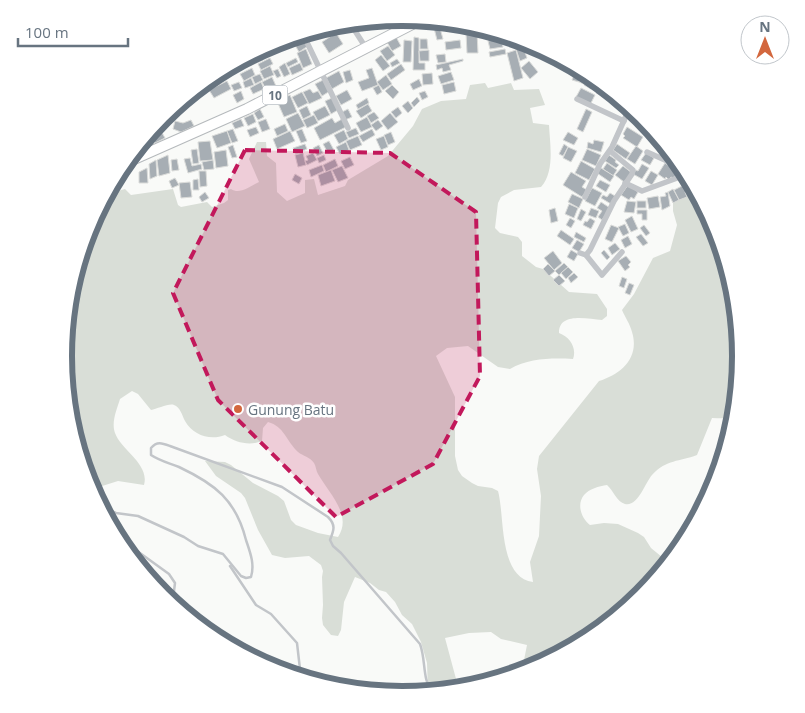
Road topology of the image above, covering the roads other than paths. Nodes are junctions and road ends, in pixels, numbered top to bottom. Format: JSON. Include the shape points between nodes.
{"nodes":[{"id":1,"x":408,"y":26,"type":"edge"},
{"id":2,"x":354,"y":30,"type":"edge"},
{"id":3,"x":306,"y":41,"type":"edge"},
{"id":4,"x":366,"y":48,"type":"junction"},
{"id":5,"x":321,"y":72,"type":"junction"},
{"id":6,"x":577,"y":100,"type":"dead end"},
{"id":7,"x":627,"y":114,"type":"edge"},
{"id":8,"x":624,"y":121,"type":"junction"},
{"id":9,"x":348,"y":128,"type":"dead end"},
{"id":10,"x":610,"y":151,"type":"junction"},
{"id":11,"x":647,"y":152,"type":"dead end"},
{"id":12,"x":139,"y":157,"type":"edge"},
{"id":13,"x":670,"y":162,"type":"edge"},
{"id":14,"x":680,"y":177,"type":"edge"},
{"id":15,"x":624,"y":183,"type":"junction"},
{"id":16,"x":585,"y":197,"type":"dead end"},
{"id":17,"x":622,"y":252,"type":"dead end"},
{"id":18,"x":110,"y":510,"type":"edge"},
{"id":19,"x":134,"y":548,"type":"edge"},
{"id":20,"x":223,"y":554,"type":"junction"},
{"id":21,"x":173,"y":594,"type":"edge"},
{"id":22,"x":299,"y":670,"type":"edge"},
{"id":23,"x":428,"y":686,"type":"edge"}],
"edges":[{"from":1,"to":4,"type":"highway","number":"10"},
{"from":2,"to":4,"type":"street"},
{"from":3,"to":5,"type":"street"},
{"from":4,"to":5,"type":"highway","number":"10"},
{"from":5,"to":9,"type":"street"},
{"from":5,"to":12,"type":"highway","number":"10"},
{"from":6,"to":8,"type":"street"},
{"from":7,"to":8,"type":"street"},
{"from":8,"to":10,"type":"street"},
{"from":10,"to":15,"type":"street","via":[[633,170]]},
{"from":10,"to":16,"type":"street","via":[[600,164]]},
{"from":11,"to":13,"type":"street"},
{"from":14,"to":15,"type":"street","via":[[642,192]]},
{"from":15,"to":17,"type":"street","via":[[583,254],[602,275]]},
{"from":18,"to":20,"type":"lane","via":[[138,516],[198,546]]},
{"from":19,"to":21,"type":"lane","via":[[169,574],[175,583]]},
{"from":20,"to":22,"type":"lane","via":[[256,605],[271,614],[297,643]]},
{"from":20,"to":23,"type":"lane","via":[[241,576],[251,577],[252,563],[235,508],[212,486],[157,459],[151,454],[155,444],[170,446],[282,487],[328,517],[333,522],[330,540],[333,546],[420,644]]}]}
